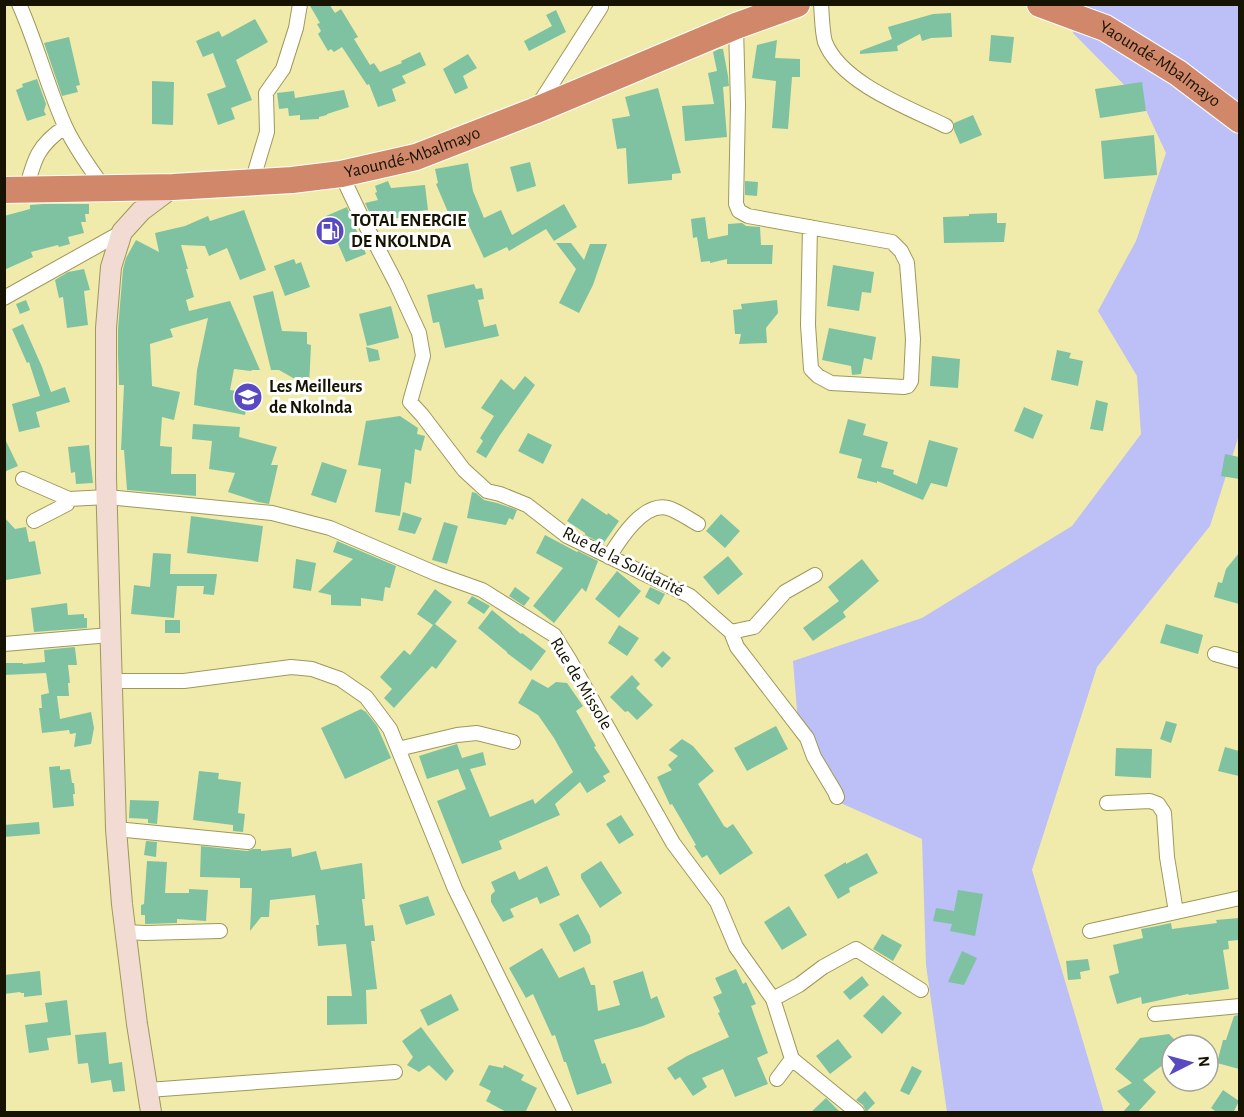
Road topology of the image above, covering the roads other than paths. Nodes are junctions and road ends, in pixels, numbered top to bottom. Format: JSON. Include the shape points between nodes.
{"nodes":[{"id":1,"x":20,"y":4,"type":"edge"},
{"id":2,"x":300,"y":4,"type":"edge"},
{"id":3,"x":601,"y":4,"type":"edge"},
{"id":4,"x":797,"y":4,"type":"edge"},
{"id":5,"x":821,"y":4,"type":"edge"},
{"id":6,"x":1040,"y":4,"type":"edge"},
{"id":7,"x":736,"y":26,"type":"junction"},
{"id":8,"x":534,"y":111,"type":"junction"},
{"id":9,"x":1239,"y":120,"type":"edge"},
{"id":10,"x":946,"y":126,"type":"dead end"},
{"id":11,"x":65,"y":127,"type":"junction"},
{"id":12,"x":340,"y":174,"type":"junction"},
{"id":13,"x":252,"y":182,"type":"junction"},
{"id":14,"x":173,"y":187,"type":"junction"},
{"id":15,"x":104,"y":188,"type":"junction"},
{"id":16,"x":15,"y":190,"type":"edge"},
{"id":17,"x":810,"y":227,"type":"junction"},
{"id":18,"x":122,"y":232,"type":"junction"},
{"id":19,"x":4,"y":298,"type":"edge"},
{"id":20,"x":23,"y":479,"type":"dead end"},
{"id":21,"x":107,"y":497,"type":"junction"},
{"id":22,"x":69,"y":499,"type":"junction"},
{"id":23,"x":34,"y":522,"type":"dead end"},
{"id":24,"x":698,"y":524,"type":"dead end"},
{"id":25,"x":609,"y":557,"type":"junction"},
{"id":26,"x":815,"y":575,"type":"dead end"},
{"id":27,"x":731,"y":632,"type":"junction"},
{"id":28,"x":110,"y":635,"type":"junction"},
{"id":29,"x":4,"y":644,"type":"edge"},
{"id":30,"x":1215,"y":654,"type":"dead end"},
{"id":31,"x":1239,"y":661,"type":"edge"},
{"id":32,"x":111,"y":681,"type":"junction"},
{"id":33,"x":513,"y":742,"type":"dead end"},
{"id":34,"x":398,"y":749,"type":"junction"},
{"id":35,"x":837,"y":797,"type":"dead end"},
{"id":36,"x":1107,"y":803,"type":"dead end"},
{"id":37,"x":116,"y":829,"type":"junction"},
{"id":38,"x":248,"y":842,"type":"dead end"},
{"id":39,"x":1239,"y":898,"type":"edge"},
{"id":40,"x":1176,"y":912,"type":"junction"},
{"id":41,"x":220,"y":931,"type":"dead end"},
{"id":42,"x":1090,"y":931,"type":"dead end"},
{"id":43,"x":125,"y":932,"type":"junction"},
{"id":44,"x":921,"y":990,"type":"dead end"},
{"id":45,"x":773,"y":999,"type":"junction"},
{"id":46,"x":1239,"y":1006,"type":"edge"},
{"id":47,"x":1155,"y":1014,"type":"dead end"},
{"id":48,"x":792,"y":1059,"type":"junction"},
{"id":49,"x":395,"y":1072,"type":"dead end"},
{"id":50,"x":777,"y":1079,"type":"dead end"},
{"id":51,"x":148,"y":1090,"type":"junction"},
{"id":52,"x":151,"y":1113,"type":"edge"},
{"id":53,"x":565,"y":1113,"type":"edge"},
{"id":54,"x":856,"y":1113,"type":"edge"}],
"edges":[{"from":1,"to":11,"type":"street"},
{"from":2,"to":13,"type":"street","via":[[283,69],[266,93],[267,132]]},
{"from":3,"to":8,"type":"street"},
{"from":4,"to":7,"type":"highway","name":"Yaoundé-Mbalmayo"},
{"from":5,"to":10,"type":"street","via":[[825,41],[839,63],[862,83]]},
{"from":6,"to":9,"type":"highway","name":"Yaoundé-Mbalmayo","via":[[1105,28],[1178,73]]},
{"from":7,"to":8,"type":"highway","name":"Yaoundé-Mbalmayo"},
{"from":7,"to":17,"type":"street","via":[[735,204],[748,216]]},
{"from":8,"to":12,"type":"highway","name":"Yaoundé-Mbalmayo","via":[[416,157]]},
{"from":11,"to":15,"type":"street"},
{"from":11,"to":16,"type":"street","via":[[40,150]]},
{"from":12,"to":13,"type":"highway","name":"Yaoundé-Mbalmayo"},
{"from":12,"to":25,"type":"street","name":"Rue de la Solidarité","via":[[419,333],[423,356],[410,402],[464,470],[487,491],[527,505],[567,536]]},
{"from":13,"to":14,"type":"highway","name":"Yaoundé-Mbalmayo"},
{"from":14,"to":15,"type":"highway","name":"Yaoundé-Mbalmayo"},
{"from":14,"to":18,"type":"street","via":[[141,211]]},
{"from":15,"to":16,"type":"highway","name":"Yaoundé-Mbalmayo"},
{"from":17,"to":17,"type":"street","via":[[892,242],[901,251],[907,263],[913,339],[908,386],[831,383],[811,369]]},
{"from":18,"to":19,"type":"street"},
{"from":18,"to":21,"type":"street","via":[[111,267],[106,328]]},
{"from":20,"to":22,"type":"street"},
{"from":21,"to":22,"type":"street","name":"Rue de Missole"},
{"from":21,"to":28,"type":"street"},
{"from":21,"to":45,"type":"street","name":"Rue de Missole","via":[[272,513],[330,528],[482,590],[554,634],[673,843],[717,902],[736,947]]},
{"from":22,"to":23,"type":"street","via":[[67,504]]},
{"from":24,"to":25,"type":"street","via":[[666,508],[651,510],[633,522]]},
{"from":25,"to":27,"type":"street","name":"Rue de la Solidarité","via":[[690,596]]},
{"from":26,"to":27,"type":"street","via":[[785,592],[754,627]]},
{"from":27,"to":35,"type":"street","name":"Rue de la Solidarité","via":[[737,646],[807,738]]},
{"from":28,"to":29,"type":"street"},
{"from":28,"to":32,"type":"street"},
{"from":30,"to":31,"type":"street"},
{"from":32,"to":34,"type":"street","via":[[184,681],[291,667],[312,669],[340,679],[366,697],[390,729]]},
{"from":32,"to":37,"type":"street"},
{"from":33,"to":34,"type":"street","via":[[477,733]]},
{"from":34,"to":53,"type":"street","via":[[455,889]]},
{"from":36,"to":40,"type":"street","via":[[1150,801],[1164,813]]},
{"from":37,"to":38,"type":"street"},
{"from":37,"to":43,"type":"street"},
{"from":39,"to":40,"type":"street"},
{"from":40,"to":42,"type":"street"},
{"from":41,"to":43,"type":"street"},
{"from":43,"to":51,"type":"street"},
{"from":44,"to":45,"type":"street","via":[[856,949]]},
{"from":45,"to":48,"type":"street","name":"Rue de Missole"},
{"from":46,"to":47,"type":"street"},
{"from":48,"to":50,"type":"street"},
{"from":48,"to":54,"type":"street"},
{"from":49,"to":51,"type":"street"},
{"from":51,"to":52,"type":"street"}]}
